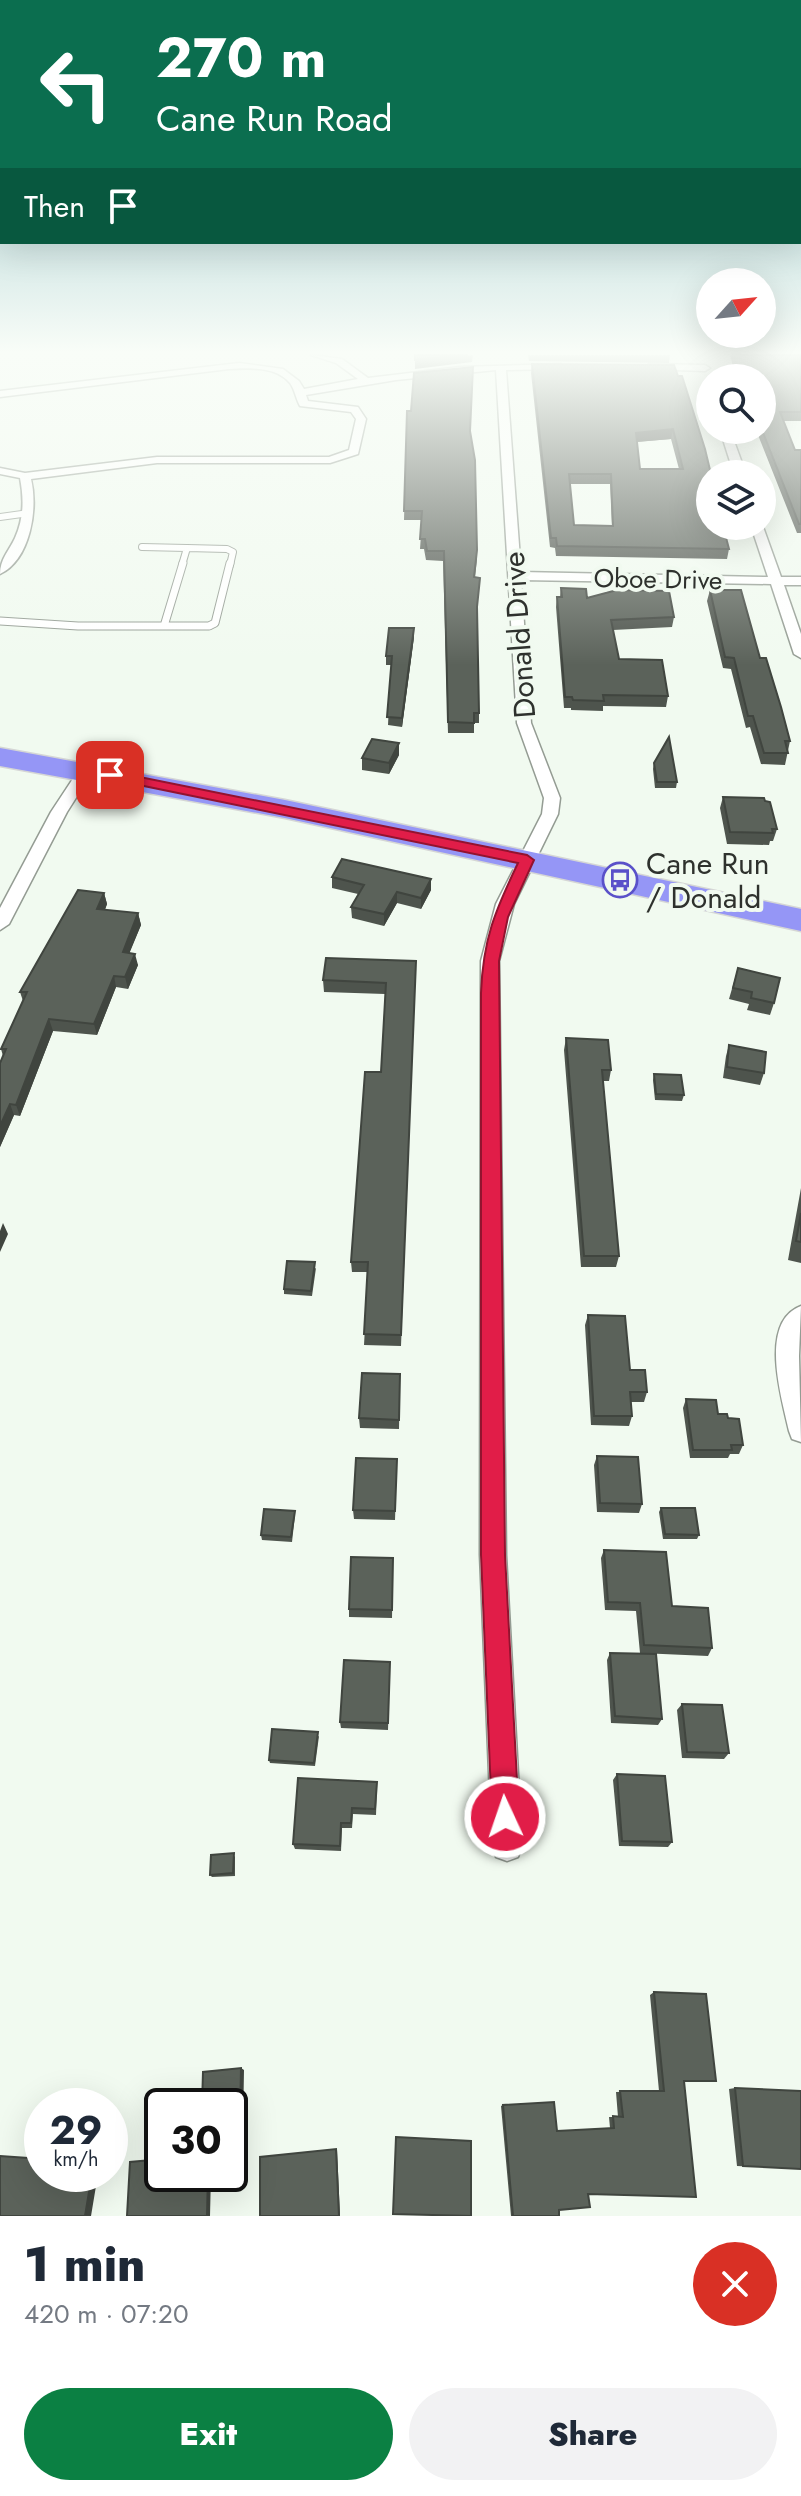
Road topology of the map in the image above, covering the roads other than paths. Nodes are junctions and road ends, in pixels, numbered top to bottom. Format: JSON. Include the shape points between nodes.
{"nodes":[{"id":1,"x":335,"y":458,"type":"edge"},
{"id":2,"x":507,"y":458,"type":"edge"},
{"id":3,"x":0,"y":471,"type":"edge"},
{"id":4,"x":25,"y":476,"type":"junction"},
{"id":5,"x":29,"y":513,"type":"junction"},
{"id":6,"x":0,"y":517,"type":"edge"},
{"id":7,"x":762,"y":540,"type":"edge"},
{"id":8,"x":142,"y":547,"type":"dead end"},
{"id":9,"x":187,"y":548,"type":"junction"},
{"id":10,"x":1,"y":567,"type":"edge"},
{"id":11,"x":514,"y":576,"type":"junction"},
{"id":12,"x":777,"y":581,"type":"junction"},
{"id":13,"x":801,"y":581,"type":"edge"},
{"id":14,"x":0,"y":621,"type":"edge"},
{"id":15,"x":164,"y":626,"type":"junction"},
{"id":16,"x":801,"y":654,"type":"edge"},
{"id":17,"x":0,"y":757,"type":"edge"},
{"id":18,"x":85,"y":771,"type":"junction"},
{"id":19,"x":527,"y":860,"type":"junction"},
{"id":20,"x":801,"y":920,"type":"edge"},
{"id":21,"x":0,"y":924,"type":"edge"},
{"id":22,"x":801,"y":1316,"type":"edge"},
{"id":23,"x":801,"y":1431,"type":"edge"},
{"id":24,"x":507,"y":1846,"type":"dead end"}],
"edges":[{"from":1,"to":4,"type":"street","via":[[157,460]]},
{"from":2,"to":11,"type":"street","name":"Donald Drive"},
{"from":3,"to":4,"type":"street"},
{"from":4,"to":5,"type":"street"},
{"from":5,"to":6,"type":"lane"},
{"from":5,"to":10,"type":"street","via":[[26,533]]},
{"from":7,"to":12,"type":"street"},
{"from":8,"to":9,"type":"lane"},
{"from":9,"to":15,"type":"lane"},
{"from":9,"to":15,"type":"lane","via":[[233,552],[215,623]]},
{"from":11,"to":12,"type":"street","name":"Oboe Drive"},
{"from":11,"to":19,"type":"street","name":"Donald Drive","via":[[524,723],[552,798],[550,814]]},
{"from":12,"to":13,"type":"street","name":"Oboe Drive"},
{"from":12,"to":16,"type":"street"},
{"from":14,"to":15,"type":"lane"},
{"from":17,"to":18,"type":"highway"},
{"from":18,"to":19,"type":"highway"},
{"from":18,"to":21,"type":"street"},
{"from":19,"to":20,"type":"highway"},
{"from":19,"to":24,"type":"street","name":"Donald Drive","via":[[500,917],[490,961],[493,1555]]},
{"from":22,"to":23,"type":"street","via":[[790,1327],[785,1353]]}]}
